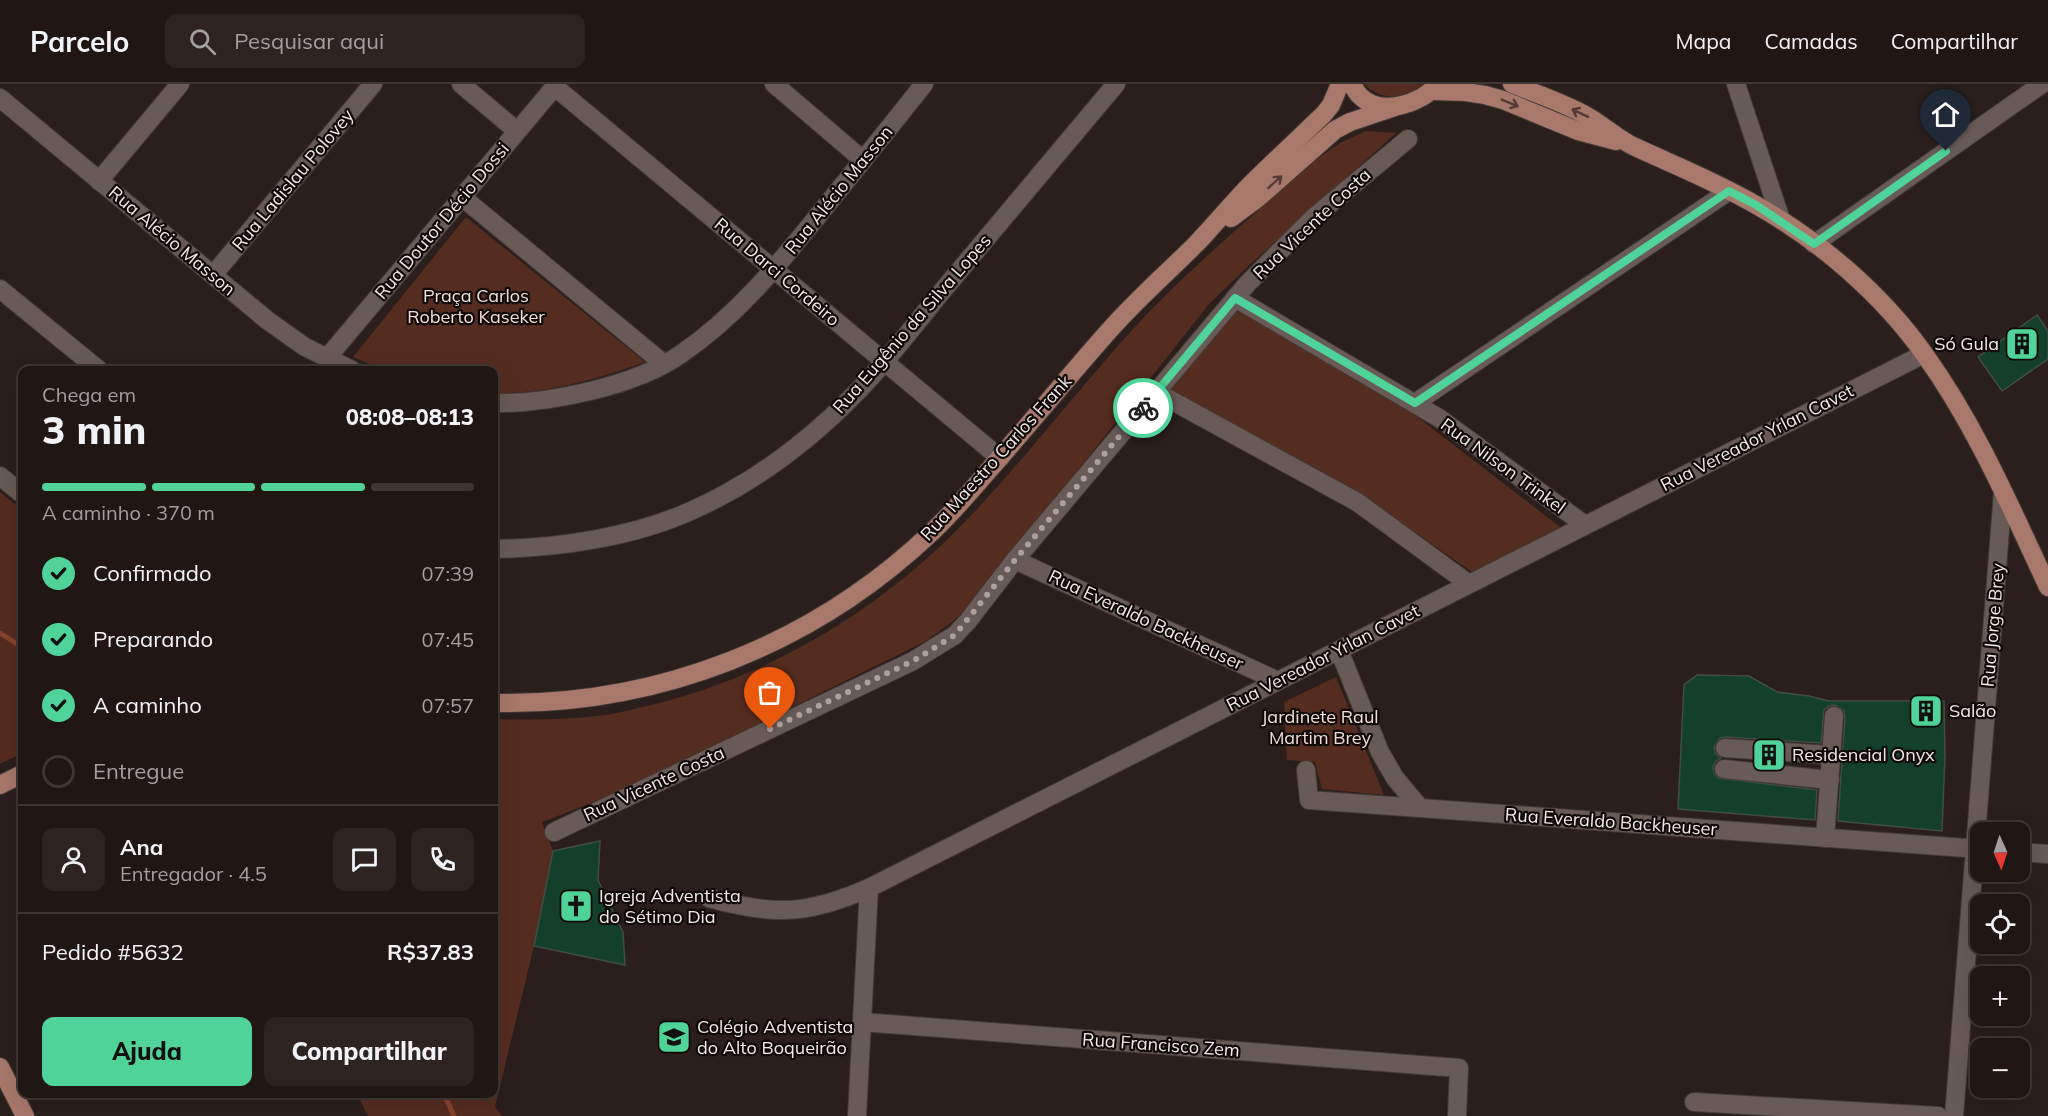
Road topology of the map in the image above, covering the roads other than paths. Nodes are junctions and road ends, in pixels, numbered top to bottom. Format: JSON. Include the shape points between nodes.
{"nodes":[{"id":1,"x":180,"y":84,"type":"edge"},
{"id":2,"x":373,"y":84,"type":"edge"},
{"id":3,"x":461,"y":84,"type":"edge"},
{"id":4,"x":774,"y":84,"type":"edge"},
{"id":5,"x":924,"y":84,"type":"edge"},
{"id":6,"x":1116,"y":84,"type":"edge"},
{"id":7,"x":1340,"y":84,"type":"edge"},
{"id":8,"x":1352,"y":84,"type":"edge"},
{"id":9,"x":1512,"y":84,"type":"edge"},
{"id":10,"x":1736,"y":84,"type":"edge"},
{"id":11,"x":556,"y":85,"type":"edge"},
{"id":12,"x":1435,"y":88,"type":"edge"},
{"id":13,"x":2043,"y":89,"type":"edge"},
{"id":14,"x":0,"y":98,"type":"edge"},
{"id":15,"x":1395,"y":107,"type":"junction"},
{"id":16,"x":517,"y":131,"type":"junction"},
{"id":17,"x":1408,"y":139,"type":"dead end"},
{"id":18,"x":1630,"y":144,"type":"junction"},
{"id":19,"x":863,"y":160,"type":"junction"},
{"id":20,"x":99,"y":181,"type":"junction"},
{"id":21,"x":1729,"y":191,"type":"junction"},
{"id":22,"x":462,"y":196,"type":"junction"},
{"id":23,"x":1781,"y":220,"type":"junction"},
{"id":24,"x":1196,"y":244,"type":"junction"},
{"id":25,"x":1814,"y":244,"type":"junction"},
{"id":26,"x":774,"y":270,"type":"junction"},
{"id":27,"x":213,"y":275,"type":"junction"},
{"id":28,"x":0,"y":289,"type":"edge"},
{"id":29,"x":1235,"y":298,"type":"junction"},
{"id":30,"x":1924,"y":354,"type":"junction"},
{"id":31,"x":327,"y":358,"type":"junction"},
{"id":32,"x":884,"y":361,"type":"junction"},
{"id":33,"x":664,"y":364,"type":"junction"},
{"id":34,"x":94,"y":366,"type":"edge"},
{"id":35,"x":344,"y":366,"type":"edge"},
{"id":36,"x":1156,"y":392,"type":"junction"},
{"id":37,"x":498,"y":403,"type":"edge"},
{"id":38,"x":1415,"y":403,"type":"junction"},
{"id":39,"x":1000,"y":458,"type":"junction"},
{"id":40,"x":0,"y":476,"type":"edge"},
{"id":41,"x":18,"y":491,"type":"edge"},
{"id":42,"x":2003,"y":492,"type":"junction"},
{"id":43,"x":1585,"y":525,"type":"junction"},
{"id":44,"x":498,"y":549,"type":"edge"},
{"id":45,"x":1015,"y":560,"type":"junction"},
{"id":46,"x":1469,"y":584,"type":"junction"},
{"id":47,"x":2048,"y":587,"type":"edge"},
{"id":48,"x":1339,"y":650,"type":"junction"},
{"id":49,"x":1278,"y":681,"type":"junction"},
{"id":50,"x":498,"y":703,"type":"edge"},
{"id":51,"x":1834,"y":716,"type":"dead end"},
{"id":52,"x":1725,"y":748,"type":"dead end"},
{"id":53,"x":1831,"y":755,"type":"junction"},
{"id":54,"x":1724,"y":769,"type":"dead end"},
{"id":55,"x":1306,"y":770,"type":"dead end"},
{"id":56,"x":18,"y":776,"type":"edge"},
{"id":57,"x":1830,"y":780,"type":"junction"},
{"id":58,"x":0,"y":785,"type":"edge"},
{"id":59,"x":1420,"y":808,"type":"junction"},
{"id":60,"x":1980,"y":822,"type":"edge"},
{"id":61,"x":554,"y":831,"type":"dead end"},
{"id":62,"x":1826,"y":838,"type":"junction"},
{"id":63,"x":1970,"y":848,"type":"edge"},
{"id":64,"x":2030,"y":853,"type":"edge"},
{"id":65,"x":2048,"y":854,"type":"edge"},
{"id":66,"x":1975,"y":882,"type":"edge"},
{"id":67,"x":869,"y":888,"type":"junction"},
{"id":68,"x":709,"y":898,"type":"dead end"},
{"id":69,"x":862,"y":1022,"type":"junction"},
{"id":70,"x":0,"y":1067,"type":"edge"},
{"id":71,"x":1694,"y":1102,"type":"dead end"},
{"id":72,"x":25,"y":1116,"type":"edge"},
{"id":73,"x":856,"y":1116,"type":"edge"},
{"id":74,"x":1457,"y":1116,"type":"edge"},
{"id":75,"x":1938,"y":1116,"type":"edge"},
{"id":76,"x":1954,"y":1116,"type":"edge"}],
"edges":[{"from":1,"to":20,"type":"street"},
{"from":2,"to":27,"type":"street","name":"Rua Ladislau Polovey"},
{"from":3,"to":16,"type":"street"},
{"from":4,"to":19,"type":"street"},
{"from":5,"to":19,"type":"street","name":"Rua Alécio Masson"},
{"from":6,"to":32,"type":"street","name":"Rua Eugênio da Silva Lopes"},
{"from":7,"to":24,"type":"main road","name":"Rua Maestro Carlos Frank","via":[[1324,114]]},
{"from":8,"to":15,"type":"main road","via":[[1361,97],[1376,105]]},
{"from":18,"to":9,"type":"main road","one_way":true,"via":[[1587,116]]},
{"from":10,"to":23,"type":"street"},
{"from":11,"to":16,"type":"street","name":"Rua Doutor Décio Dossi"},
{"from":11,"to":26,"type":"street","name":"Rua Darci Cordeiro"},
{"from":12,"to":15,"type":"main road","name":"Rua Maestro Carlos Frank","via":[[1419,99]]},
{"from":12,"to":18,"type":"main road","one_way":true,"via":[[1503,100],[1578,131]]},
{"from":13,"to":25,"type":"street"},
{"from":14,"to":20,"type":"street","name":"Rua Alécio Masson"},
{"from":24,"to":15,"type":"main road","name":"Rua Maestro Carlos Frank","one_way":true,"via":[[1258,198],[1335,130]]},
{"from":16,"to":22,"type":"street","name":"Rua Doutor Décio Dossi"},
{"from":17,"to":29,"type":"street","name":"Rua Vicente Costa","via":[[1313,218]]},
{"from":18,"to":21,"type":"main road"},
{"from":19,"to":26,"type":"street","name":"Rua Alécio Masson"},
{"from":20,"to":27,"type":"street","name":"Rua Alécio Masson"},
{"from":21,"to":23,"type":"main road"},
{"from":21,"to":38,"type":"street"},
{"from":22,"to":31,"type":"street","name":"Rua Doutor Décio Dossi"},
{"from":22,"to":33,"type":"street"},
{"from":23,"to":25,"type":"main road"},
{"from":24,"to":39,"type":"main road","name":"Rua Maestro Carlos Frank","via":[[1107,333]]},
{"from":25,"to":30,"type":"main road","via":[[1878,301]]},
{"from":26,"to":32,"type":"street","name":"Rua Darci Cordeiro"},
{"from":26,"to":33,"type":"street","name":"Rua Alécio Masson","via":[[716,328]]},
{"from":27,"to":31,"type":"street","name":"Rua Alécio Masson","via":[[285,334]]},
{"from":28,"to":34,"type":"street"},
{"from":29,"to":36,"type":"street","name":"Rua Vicente Costa"},
{"from":29,"to":38,"type":"street","name":"Rua Nilson Trinkel"},
{"from":30,"to":42,"type":"main road","via":[[1965,418]]},
{"from":30,"to":43,"type":"street","name":"Rua Vereador Yrlan Cavet"},
{"from":31,"to":35,"type":"street","name":"Rua Alécio Masson"},
{"from":32,"to":39,"type":"street","name":"Rua Darci Cordeiro"},
{"from":32,"to":44,"type":"street","name":"Rua Eugênio da Silva Lopes","via":[[856,393],[797,446],[726,494],[655,524],[612,535],[566,544]]},
{"from":33,"to":37,"type":"street","name":"Rua Alécio Masson","via":[[588,391],[528,402]]},
{"from":36,"to":45,"type":"street","name":"Rua Vicente Costa"},
{"from":36,"to":46,"type":"street","via":[[1357,502]]},
{"from":38,"to":43,"type":"street","name":"Rua Nilson Trinkel"},
{"from":39,"to":50,"type":"main road","name":"Rua Maestro Carlos Frank","via":[[907,556],[855,596],[785,638],[714,667],[623,693],[548,702]]},
{"from":40,"to":41,"type":"street"},
{"from":42,"to":47,"type":"main road"},
{"from":42,"to":60,"type":"street","name":"Rua Jorge Brey"},
{"from":43,"to":46,"type":"street","name":"Rua Vereador Yrlan Cavet"},
{"from":45,"to":49,"type":"street","name":"Rua Everaldo Backheuser"},
{"from":45,"to":61,"type":"street","name":"Rua Vicente Costa","via":[[968,621],[937,648]]},
{"from":46,"to":48,"type":"street","name":"Rua Vereador Yrlan Cavet"},
{"from":48,"to":49,"type":"street","name":"Rua Vereador Yrlan Cavet"},
{"from":48,"to":59,"type":"street","via":[[1380,752]]},
{"from":49,"to":67,"type":"street","name":"Rua Vereador Yrlan Cavet"},
{"from":51,"to":53,"type":"street"},
{"from":52,"to":53,"type":"street"},
{"from":53,"to":57,"type":"street"},
{"from":54,"to":57,"type":"street"},
{"from":55,"to":59,"type":"street","name":"Rua Everaldo Backheuser","via":[[1309,800]]},
{"from":56,"to":58,"type":"main road"},
{"from":57,"to":62,"type":"street"},
{"from":59,"to":62,"type":"street","name":"Rua Everaldo Backheuser"},
{"from":62,"to":63,"type":"street","name":"Rua Everaldo Backheuser"},
{"from":64,"to":65,"type":"street"},
{"from":66,"to":76,"type":"street","name":"Rua Jorge Brey"},
{"from":67,"to":68,"type":"street","name":"Rua Vereador Yrlan Cavet","via":[[831,903],[778,911],[756,910]]},
{"from":67,"to":69,"type":"street"},
{"from":69,"to":73,"type":"street"},
{"from":69,"to":74,"type":"street","name":"Rua Francisco Zem","via":[[1460,1068]]},
{"from":70,"to":72,"type":"main road"},
{"from":71,"to":75,"type":"street"}]}
